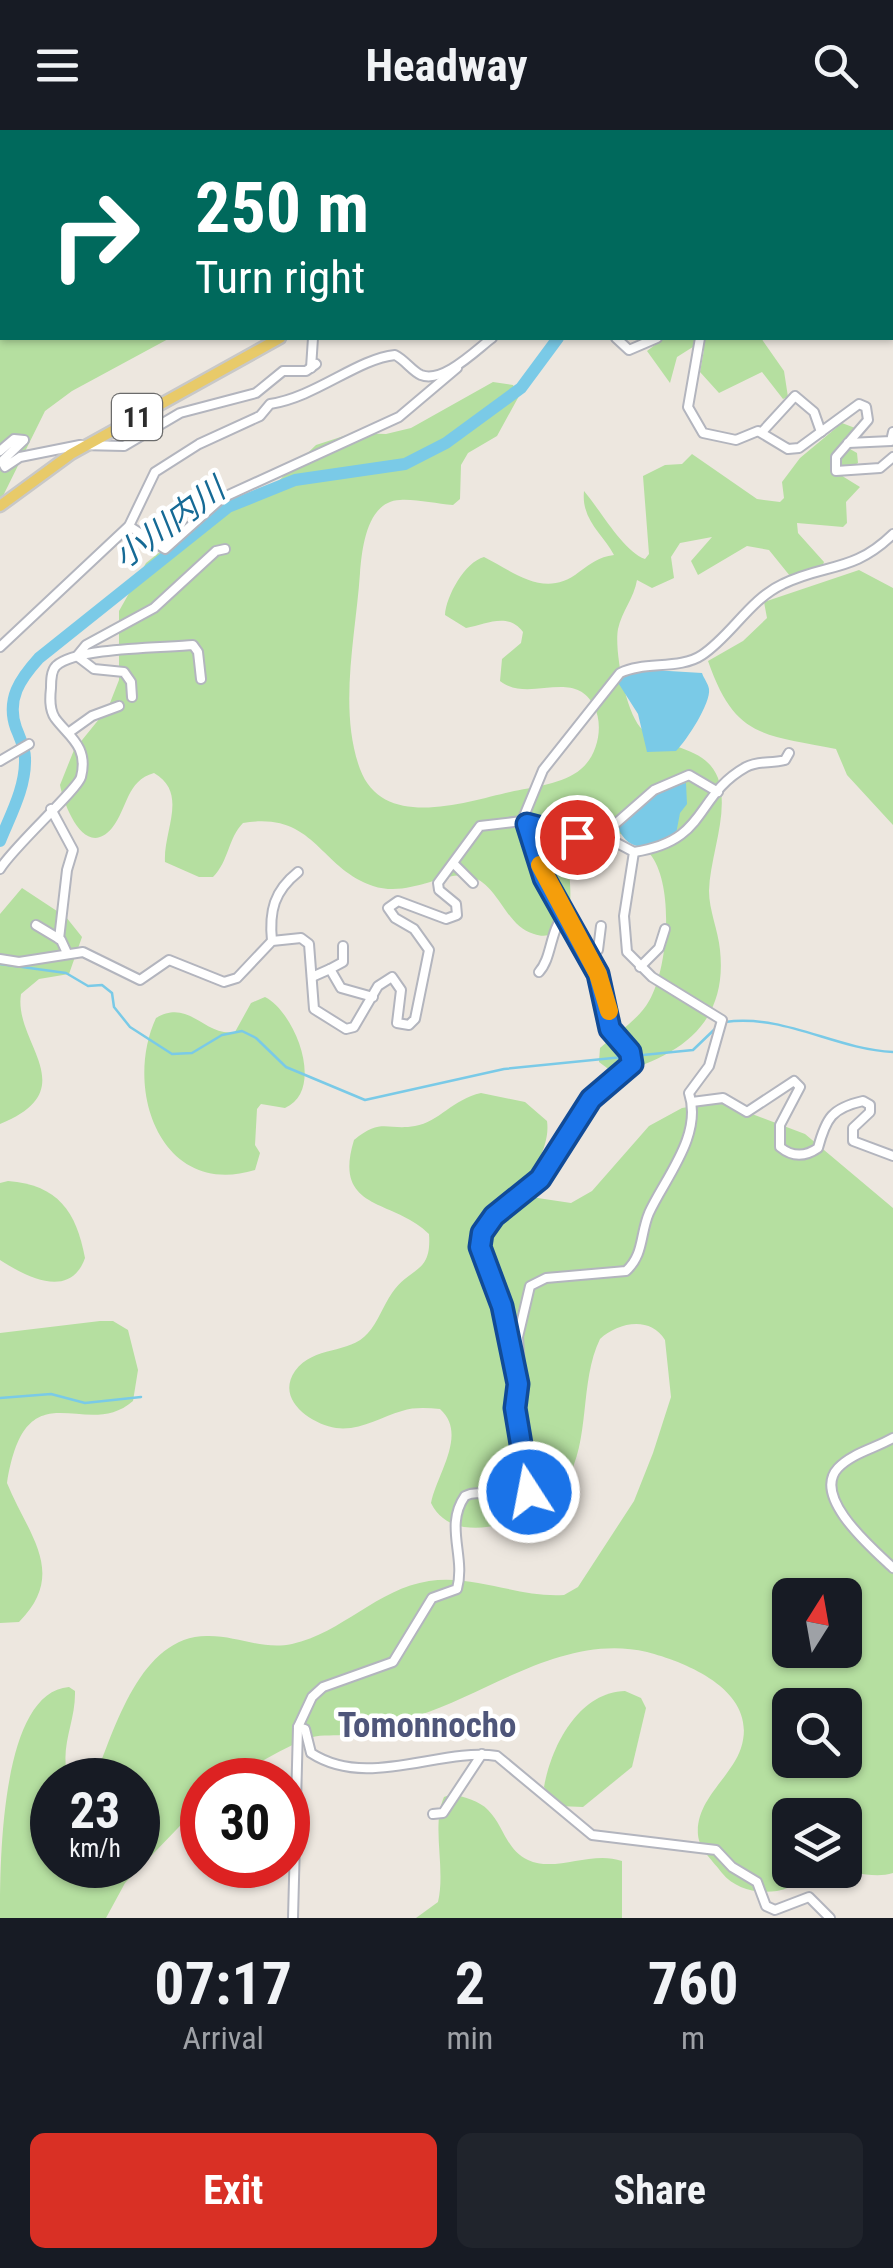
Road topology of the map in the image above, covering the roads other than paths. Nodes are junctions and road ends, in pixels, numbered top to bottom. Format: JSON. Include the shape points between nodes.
{"nodes":[{"id":1,"x":276,"y":340,"type":"edge"},
{"id":2,"x":314,"y":340,"type":"edge"},
{"id":3,"x":489,"y":340,"type":"edge"},
{"id":4,"x":618,"y":340,"type":"edge"},
{"id":5,"x":652,"y":340,"type":"edge"},
{"id":6,"x":700,"y":340,"type":"edge"},
{"id":7,"x":459,"y":364,"type":"junction"},
{"id":8,"x":762,"y":432,"type":"junction"},
{"id":9,"x":821,"y":432,"type":"junction"},
{"id":10,"x":893,"y":432,"type":"edge"},
{"id":11,"x":848,"y":443,"type":"junction"},
{"id":12,"x":85,"y":446,"type":"junction"},
{"id":13,"x":0,"y":451,"type":"edge"},
{"id":14,"x":893,"y":457,"type":"edge"},
{"id":15,"x":0,"y":506,"type":"edge"},
{"id":16,"x":129,"y":526,"type":"junction"},
{"id":17,"x":893,"y":534,"type":"edge"},
{"id":18,"x":226,"y":549,"type":"dead end"},
{"id":19,"x":0,"y":647,"type":"edge"},
{"id":20,"x":77,"y":656,"type":"junction"},
{"id":21,"x":201,"y":679,"type":"dead end"},
{"id":22,"x":132,"y":696,"type":"dead end"},
{"id":23,"x":120,"y":706,"type":"dead end"},
{"id":24,"x":71,"y":731,"type":"junction"},
{"id":25,"x":29,"y":744,"type":"dead end"},
{"id":26,"x":789,"y":754,"type":"dead end"},
{"id":27,"x":0,"y":760,"type":"edge"},
{"id":28,"x":718,"y":792,"type":"junction"},
{"id":29,"x":51,"y":809,"type":"junction"},
{"id":30,"x":524,"y":822,"type":"junction"},
{"id":31,"x":600,"y":834,"type":"junction"},
{"id":32,"x":634,"y":852,"type":"junction"},
{"id":33,"x":455,"y":865,"type":"junction"},
{"id":34,"x":0,"y":869,"type":"edge"},
{"id":35,"x":298,"y":872,"type":"dead end"},
{"id":36,"x":472,"y":883,"type":"dead end"},
{"id":37,"x":565,"y":912,"type":"junction"},
{"id":38,"x":36,"y":924,"type":"dead end"},
{"id":39,"x":601,"y":926,"type":"dead end"},
{"id":40,"x":665,"y":929,"type":"dead end"},
{"id":41,"x":59,"y":939,"type":"junction"},
{"id":42,"x":272,"y":941,"type":"junction"},
{"id":43,"x":343,"y":946,"type":"dead end"},
{"id":44,"x":67,"y":953,"type":"junction"},
{"id":45,"x":590,"y":956,"type":"junction"},
{"id":46,"x":0,"y":960,"type":"edge"},
{"id":47,"x":640,"y":967,"type":"junction"},
{"id":48,"x":330,"y":968,"type":"junction"},
{"id":49,"x":539,"y":972,"type":"dead end"},
{"id":50,"x":312,"y":977,"type":"junction"},
{"id":51,"x":374,"y":996,"type":"junction"},
{"id":52,"x":692,"y":1102,"type":"junction"},
{"id":53,"x":893,"y":1156,"type":"edge"},
{"id":54,"x":515,"y":1408,"type":"junction"},
{"id":55,"x":893,"y":1438,"type":"edge"},
{"id":56,"x":893,"y":1568,"type":"edge"},
{"id":57,"x":298,"y":1727,"type":"junction"},
{"id":58,"x":482,"y":1754,"type":"junction"},
{"id":59,"x":433,"y":1814,"type":"dead end"},
{"id":60,"x":293,"y":1918,"type":"edge"},
{"id":61,"x":830,"y":1918,"type":"edge"}],
"edges":[{"from":1,"to":12,"type":"main road","number":"11"},
{"from":2,"to":12,"type":"street","via":[[313,367],[283,371],[256,393],[180,413],[124,446]]},
{"from":3,"to":7,"type":"street"},
{"from":4,"to":5,"type":"street","via":[[629,350]]},
{"from":6,"to":8,"type":"street","via":[[688,407],[696,426],[703,434],[736,440]]},
{"from":7,"to":16,"type":"street","via":[[399,417],[222,498],[165,549]]},
{"from":7,"to":16,"type":"street","via":[[421,375],[395,356],[378,357],[295,400],[270,404],[260,416],[155,472]]},
{"from":8,"to":9,"type":"street","via":[[788,449]]},
{"from":8,"to":9,"type":"street","via":[[795,396],[814,412]]},
{"from":9,"to":11,"type":"street","via":[[852,407],[866,407],[868,420]]},
{"from":10,"to":11,"type":"street","via":[[891,441]]},
{"from":11,"to":14,"type":"street","via":[[834,465],[843,474],[880,468]]},
{"from":12,"to":13,"type":"street","via":[[20,457],[4,467],[24,440],[14,439]]},
{"from":12,"to":15,"type":"main road","number":"11"},
{"from":16,"to":19,"type":"street"},
{"from":17,"to":30,"type":"street","via":[[873,554],[838,570],[782,584],[700,658],[636,664],[620,672],[542,770]]},
{"from":18,"to":20,"type":"street","via":[[154,608]]},
{"from":20,"to":21,"type":"street","via":[[193,645]]},
{"from":20,"to":22,"type":"street","via":[[94,668],[124,672]]},
{"from":20,"to":24,"type":"street","via":[[51,676],[50,705]]},
{"from":23,"to":24,"type":"street"},
{"from":24,"to":29,"type":"street","via":[[83,771],[79,784]]},
{"from":25,"to":27,"type":"street"},
{"from":26,"to":28,"type":"street","via":[[744,768]]},
{"from":28,"to":31,"type":"street","via":[[689,775],[654,790]]},
{"from":28,"to":32,"type":"street","via":[[682,836],[663,848]]},
{"from":29,"to":34,"type":"street"},
{"from":29,"to":41,"type":"street","via":[[73,850]]},
{"from":30,"to":31,"type":"street","via":[[577,837]]},
{"from":30,"to":33,"type":"street","via":[[480,826]]},
{"from":30,"to":37,"type":"street","via":[[544,878]]},
{"from":31,"to":32,"type":"street"},
{"from":32,"to":47,"type":"street","via":[[624,916],[627,952]]},
{"from":33,"to":36,"type":"street"},
{"from":33,"to":51,"type":"street","via":[[438,883],[456,904],[452,918],[398,901],[388,908],[429,950],[415,1019],[397,1024],[401,990],[392,978]]},
{"from":35,"to":42,"type":"street","via":[[274,900]]},
{"from":37,"to":45,"type":"street"},
{"from":37,"to":49,"type":"street"},
{"from":38,"to":41,"type":"street"},
{"from":39,"to":45,"type":"street","via":[[598,950]]},
{"from":40,"to":47,"type":"street","via":[[659,948]]},
{"from":41,"to":44,"type":"street"},
{"from":42,"to":44,"type":"street","via":[[224,982],[168,960],[150,976],[133,979],[96,957]]},
{"from":42,"to":50,"type":"street","via":[[289,937],[309,944]]},
{"from":43,"to":48,"type":"street","via":[[343,962]]},
{"from":44,"to":46,"type":"street"},
{"from":45,"to":54,"type":"street","via":[[610,1029],[632,1064],[591,1099],[540,1179],[482,1233],[480,1247],[502,1306],[518,1384]]},
{"from":47,"to":52,"type":"street","via":[[722,1020],[708,1066],[689,1093]]},
{"from":48,"to":50,"type":"street"},
{"from":48,"to":51,"type":"street","via":[[341,988]]},
{"from":50,"to":51,"type":"street","via":[[314,1008],[346,1030],[361,1022]]},
{"from":52,"to":53,"type":"street","via":[[723,1098],[746,1112],[794,1081],[800,1087],[780,1125],[780,1148],[809,1154],[836,1108],[864,1101],[870,1112],[853,1128],[853,1141]]},
{"from":52,"to":54,"type":"street","via":[[686,1138],[647,1218],[636,1263],[626,1271],[546,1278],[530,1286],[518,1338],[522,1380]]},
{"from":54,"to":57,"type":"street","via":[[530,1483],[526,1503],[479,1492],[464,1496],[452,1521],[461,1563],[457,1589],[432,1598],[393,1662],[312,1696]]},
{"from":55,"to":56,"type":"street","via":[[842,1464],[830,1491],[860,1536]]},
{"from":57,"to":58,"type":"street","via":[[305,1729],[311,1754],[324,1762],[395,1768]]},
{"from":57,"to":60,"type":"street"},
{"from":58,"to":59,"type":"street","via":[[443,1813]]},
{"from":58,"to":61,"type":"street","via":[[517,1768],[592,1834],[709,1847],[758,1882],[766,1906],[776,1910],[809,1897]]}]}
